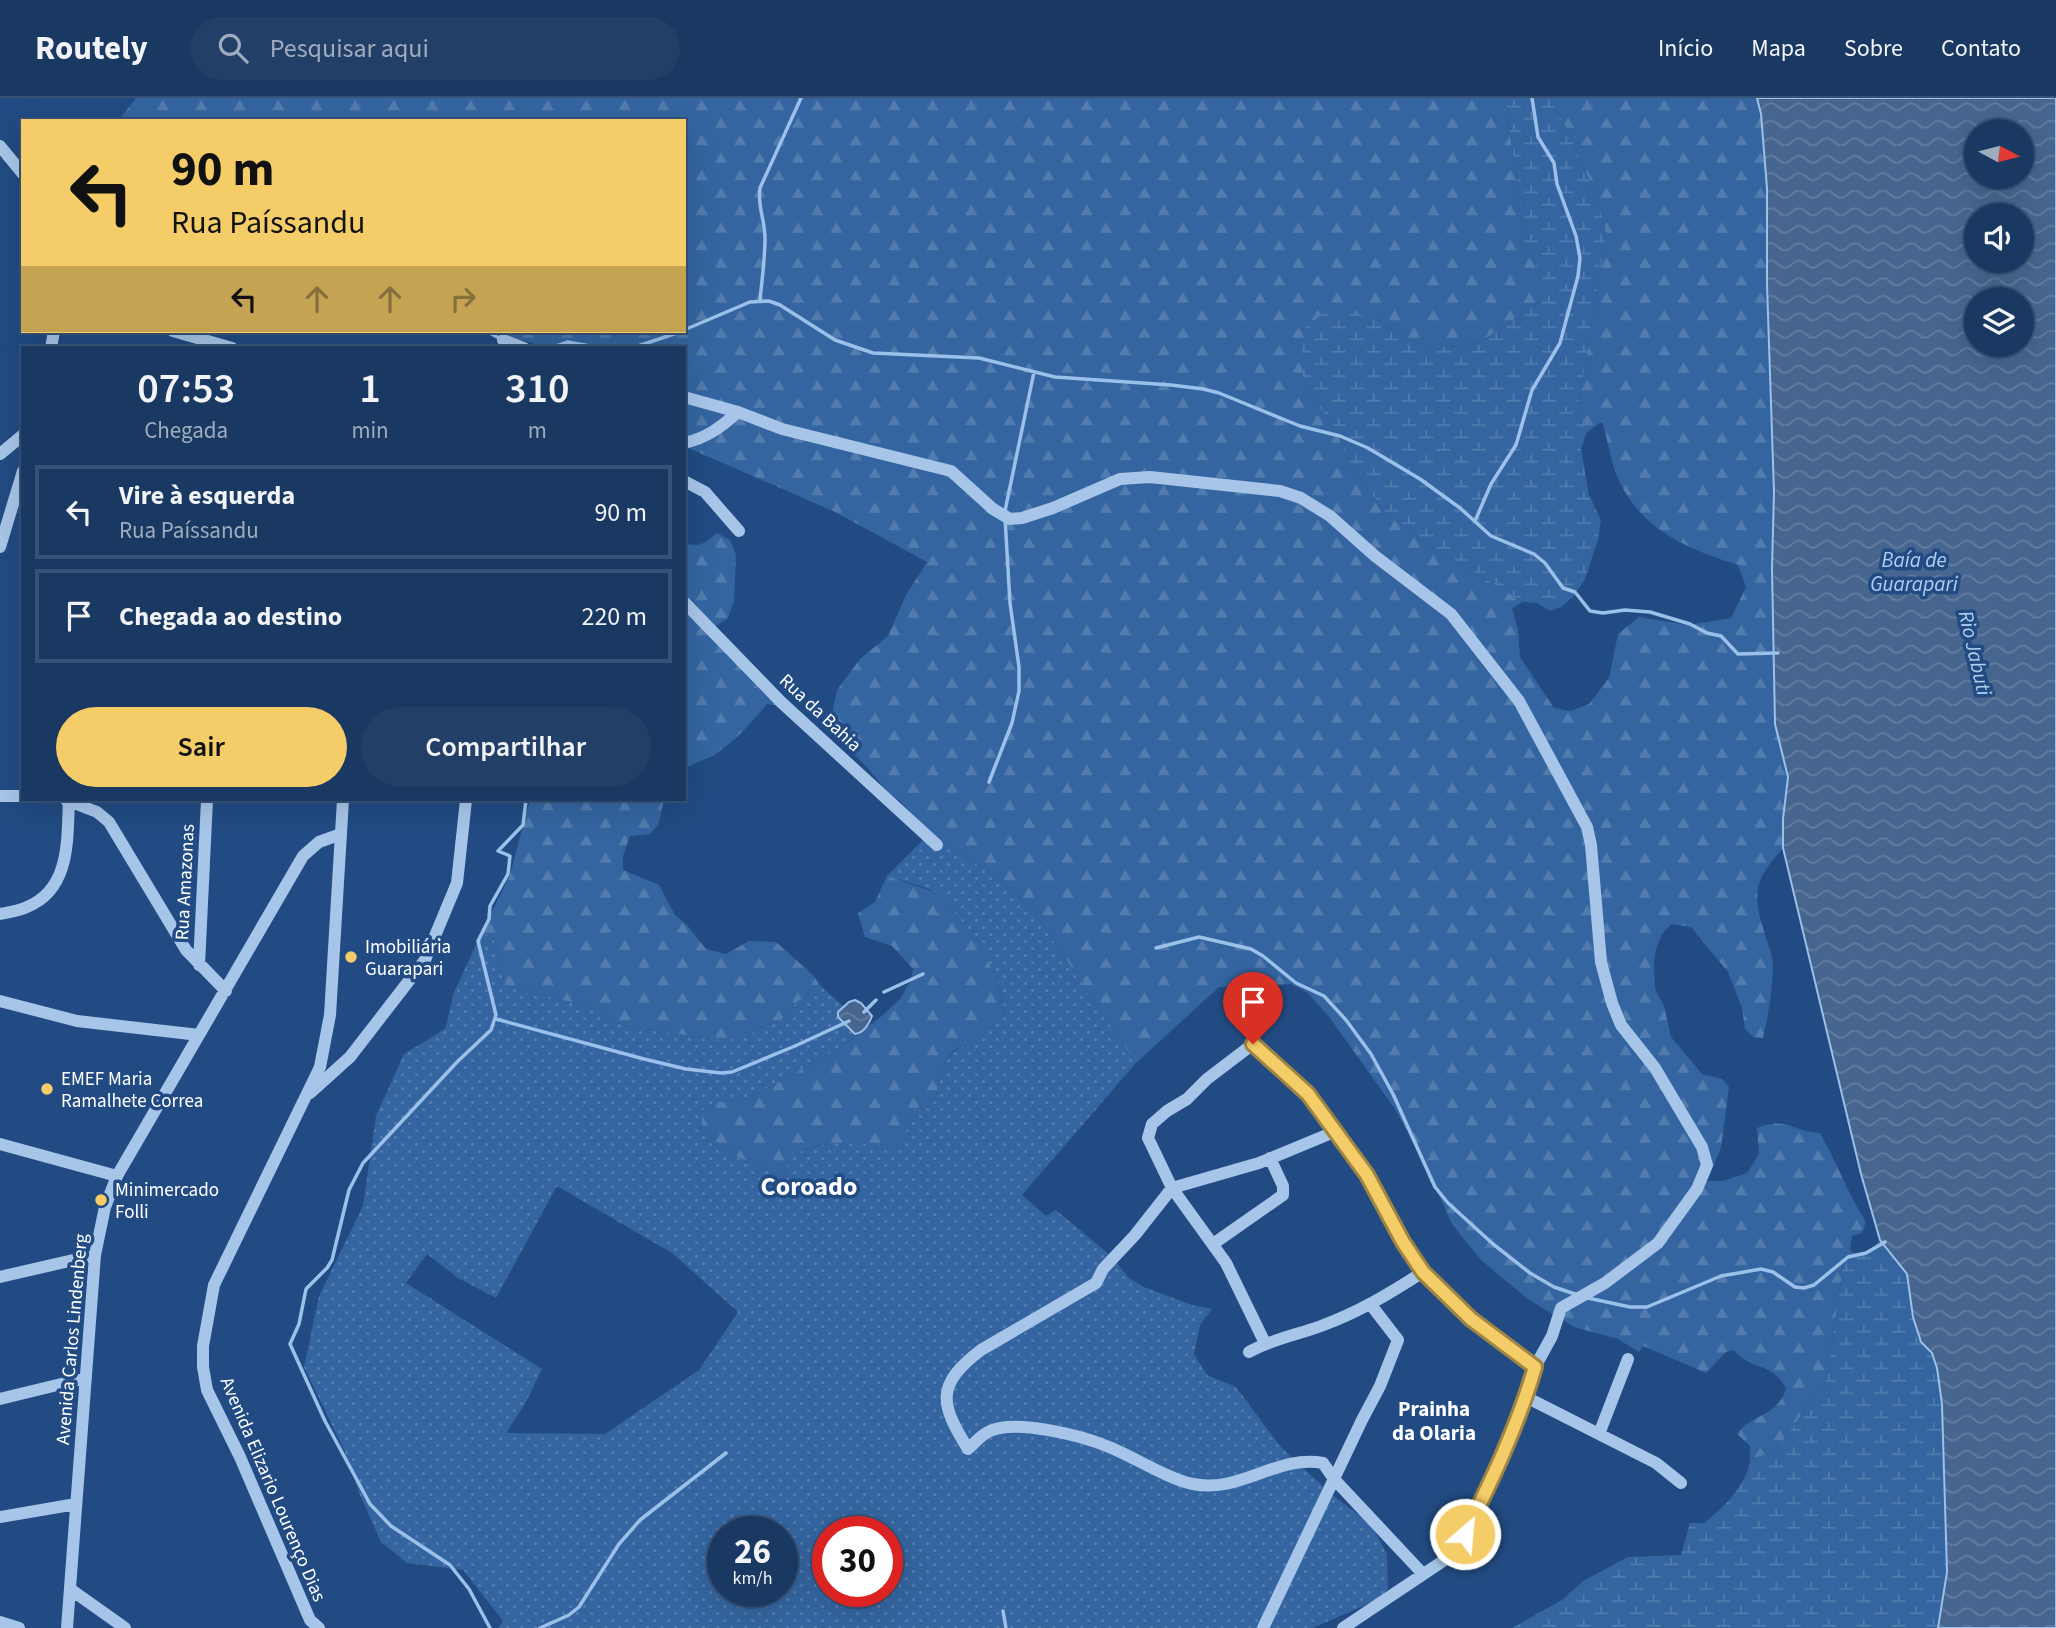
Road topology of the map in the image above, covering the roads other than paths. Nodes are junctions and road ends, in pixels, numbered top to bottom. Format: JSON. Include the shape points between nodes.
{"nodes":[{"id":1,"x":0,"y":146,"type":"edge"},
{"id":2,"x":21,"y":172,"type":"edge"},
{"id":3,"x":180,"y":333,"type":"edge"},
{"id":4,"x":503,"y":340,"type":"dead end"},
{"id":5,"x":225,"y":346,"type":"edge"},
{"id":6,"x":519,"y":346,"type":"edge"},
{"id":7,"x":686,"y":398,"type":"edge"},
{"id":8,"x":738,"y":412,"type":"junction"},
{"id":9,"x":21,"y":437,"type":"edge"},
{"id":10,"x":686,"y":442,"type":"edge"},
{"id":11,"x":0,"y":454,"type":"edge"},
{"id":12,"x":21,"y":478,"type":"edge"},
{"id":13,"x":686,"y":482,"type":"edge"},
{"id":14,"x":739,"y":531,"type":"dead end"},
{"id":15,"x":0,"y":547,"type":"edge"},
{"id":16,"x":686,"y":603,"type":"edge"},
{"id":17,"x":0,"y":796,"type":"edge"},
{"id":18,"x":21,"y":796,"type":"edge"},
{"id":19,"x":67,"y":801,"type":"edge"},
{"id":20,"x":72,"y":801,"type":"edge"},
{"id":21,"x":207,"y":801,"type":"edge"},
{"id":22,"x":343,"y":801,"type":"edge"},
{"id":23,"x":466,"y":801,"type":"edge"},
{"id":24,"x":97,"y":806,"type":"edge"},
{"id":25,"x":341,"y":834,"type":"junction"},
{"id":26,"x":937,"y":845,"type":"dead end"},
{"id":27,"x":0,"y":914,"type":"edge"},
{"id":28,"x":200,"y":965,"type":"junction"},
{"id":29,"x":226,"y":991,"type":"junction"},
{"id":30,"x":0,"y":1001,"type":"edge"},
{"id":31,"x":198,"y":1035,"type":"junction"},
{"id":32,"x":305,"y":1098,"type":"junction"},
{"id":33,"x":1334,"y":1132,"type":"junction"},
{"id":34,"x":0,"y":1144,"type":"edge"},
{"id":35,"x":1270,"y":1158,"type":"junction"},
{"id":36,"x":117,"y":1176,"type":"junction"},
{"id":37,"x":1172,"y":1188,"type":"junction"},
{"id":38,"x":1213,"y":1244,"type":"junction"},
{"id":39,"x":95,"y":1255,"type":"junction"},
{"id":40,"x":1423,"y":1272,"type":"junction"},
{"id":41,"x":0,"y":1277,"type":"edge"},
{"id":42,"x":1371,"y":1305,"type":"junction"},
{"id":43,"x":1265,"y":1343,"type":"junction"},
{"id":44,"x":1249,"y":1352,"type":"dead end"},
{"id":45,"x":1628,"y":1359,"type":"dead end"},
{"id":46,"x":1535,"y":1367,"type":"junction"},
{"id":47,"x":86,"y":1378,"type":"junction"},
{"id":48,"x":1526,"y":1397,"type":"junction"},
{"id":49,"x":0,"y":1399,"type":"edge"},
{"id":50,"x":1599,"y":1434,"type":"junction"},
{"id":51,"x":1334,"y":1479,"type":"junction"},
{"id":52,"x":1681,"y":1483,"type":"dead end"},
{"id":53,"x":76,"y":1504,"type":"junction"},
{"id":54,"x":0,"y":1517,"type":"edge"},
{"id":55,"x":1423,"y":1574,"type":"junction"},
{"id":56,"x":69,"y":1588,"type":"junction"},
{"id":57,"x":0,"y":1622,"type":"edge"},
{"id":58,"x":19,"y":1628,"type":"edge"},
{"id":59,"x":67,"y":1628,"type":"edge"},
{"id":60,"x":125,"y":1628,"type":"edge"},
{"id":61,"x":318,"y":1628,"type":"edge"},
{"id":62,"x":1264,"y":1628,"type":"edge"},
{"id":63,"x":1343,"y":1628,"type":"edge"}],
"edges":[{"from":1,"to":2,"type":"street"},
{"from":3,"to":5,"type":"street"},
{"from":4,"to":6,"type":"street"},
{"from":7,"to":8,"type":"street"},
{"from":8,"to":10,"type":"street","via":[[719,430]]},
{"from":8,"to":46,"type":"street","via":[[782,429],[951,471],[1010,519],[1053,508],[1120,479],[1150,477],[1279,491],[1330,516],[1451,614],[1519,701],[1587,827],[1601,962],[1612,1003],[1620,1025],[1656,1068],[1702,1147],[1707,1165],[1698,1189],[1658,1243],[1605,1283],[1561,1308]]},
{"from":9,"to":11,"type":"street"},
{"from":12,"to":15,"type":"street"},
{"from":13,"to":14,"type":"street","via":[[705,492]]},
{"from":16,"to":26,"type":"street","name":"Rua da Bahia","via":[[781,702]]},
{"from":17,"to":18,"type":"street"},
{"from":19,"to":27,"type":"street","via":[[65,864],[57,881],[45,897]]},
{"from":20,"to":24,"type":"street"},
{"from":21,"to":28,"type":"street","name":"Rua Amazonas"},
{"from":22,"to":25,"type":"street","name":"Avenida Elizario Lourenço Dias"},
{"from":23,"to":32,"type":"street","via":[[457,883],[425,960],[350,1057]]},
{"from":24,"to":28,"type":"street","via":[[118,833],[186,950]]},
{"from":25,"to":29,"type":"street","name":"Avenida Carlos Lindenberg","via":[[318,842],[303,856]]},
{"from":25,"to":32,"type":"street","name":"Avenida Elizario Lourenço Dias","via":[[330,1015],[320,1067]]},
{"from":28,"to":29,"type":"street"},
{"from":29,"to":31,"type":"street","name":"Avenida Carlos Lindenberg"},
{"from":30,"to":31,"type":"street","via":[[77,1021]]},
{"from":31,"to":36,"type":"street","name":"Avenida Carlos Lindenberg"},
{"from":32,"to":61,"type":"street","name":"Avenida Elizario Lourenço Dias","via":[[214,1285],[203,1367],[207,1390],[310,1620]]},
{"from":33,"to":35,"type":"street"},
{"from":33,"to":37,"type":"street","via":[[1308,1094],[1253,1044],[1152,1124],[1148,1138]]},
{"from":33,"to":40,"type":"street","via":[[1367,1175]]},
{"from":34,"to":36,"type":"street"},
{"from":35,"to":37,"type":"street"},
{"from":35,"to":38,"type":"street","via":[[1283,1195]]},
{"from":36,"to":39,"type":"street","name":"Avenida Carlos Lindenberg"},
{"from":37,"to":38,"type":"street"},
{"from":37,"to":51,"type":"street","via":[[1096,1283],[964,1363],[949,1383],[948,1415],[956,1430],[968,1449],[988,1432],[1005,1427],[1084,1438],[1192,1484],[1216,1486],[1308,1460],[1323,1464]]},
{"from":38,"to":43,"type":"street"},
{"from":39,"to":41,"type":"street"},
{"from":39,"to":47,"type":"street","name":"Avenida Carlos Lindenberg"},
{"from":40,"to":42,"type":"street"},
{"from":40,"to":46,"type":"street","via":[[1471,1319]]},
{"from":42,"to":43,"type":"street"},
{"from":42,"to":51,"type":"street","via":[[1398,1340]]},
{"from":43,"to":44,"type":"street"},
{"from":45,"to":50,"type":"street"},
{"from":46,"to":48,"type":"street"},
{"from":47,"to":49,"type":"street"},
{"from":47,"to":53,"type":"street","name":"Avenida Carlos Lindenberg"},
{"from":48,"to":50,"type":"street"},
{"from":48,"to":55,"type":"street","via":[[1455,1553]]},
{"from":50,"to":52,"type":"street","via":[[1656,1463]]},
{"from":51,"to":55,"type":"street"},
{"from":51,"to":62,"type":"street"},
{"from":53,"to":54,"type":"street"},
{"from":53,"to":56,"type":"street","name":"Avenida Carlos Lindenberg"},
{"from":55,"to":63,"type":"street"},
{"from":56,"to":59,"type":"street","name":"Avenida Carlos Lindenberg"},
{"from":56,"to":60,"type":"street"},
{"from":57,"to":58,"type":"street"}]}
